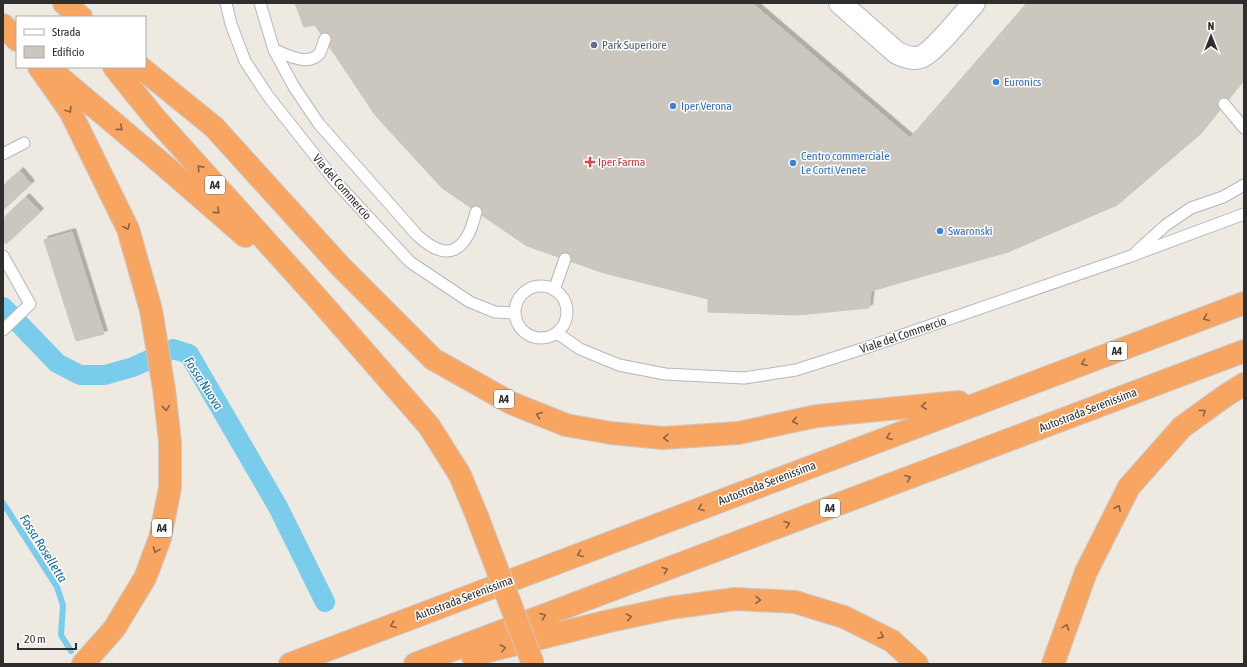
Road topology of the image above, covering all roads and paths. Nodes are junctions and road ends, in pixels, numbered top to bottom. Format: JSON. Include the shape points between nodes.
{"nodes":[{"id":1,"x":64,"y":3,"type":"edge"},
{"id":2,"x":226,"y":3,"type":"edge"},
{"id":3,"x":260,"y":3,"type":"edge"},
{"id":4,"x":840,"y":3,"type":"edge"},
{"id":5,"x":974,"y":3,"type":"edge"},
{"id":6,"x":73,"y":16,"type":"edge"},
{"id":7,"x":80,"y":16,"type":"edge"},
{"id":8,"x":3,"y":25,"type":"edge"},
{"id":9,"x":16,"y":39,"type":"edge"},
{"id":10,"x":324,"y":39,"type":"dead end"},
{"id":11,"x":274,"y":50,"type":"junction"},
{"id":12,"x":40,"y":68,"type":"edge"},
{"id":13,"x":48,"y":68,"type":"edge"},
{"id":14,"x":115,"y":68,"type":"edge"},
{"id":15,"x":141,"y":68,"type":"edge"},
{"id":16,"x":1224,"y":104,"type":"dead end"},
{"id":17,"x":1244,"y":128,"type":"edge"},
{"id":18,"x":24,"y":143,"type":"dead end"},
{"id":19,"x":3,"y":154,"type":"edge"},
{"id":20,"x":1244,"y":185,"type":"edge"},
{"id":21,"x":476,"y":212,"type":"dead end"},
{"id":22,"x":1244,"y":214,"type":"edge"},
{"id":23,"x":3,"y":256,"type":"edge"},
{"id":24,"x":1131,"y":256,"type":"junction"},
{"id":25,"x":565,"y":259,"type":"dead end"},
{"id":26,"x":554,"y":290,"type":"junction"},
{"id":27,"x":320,"y":301,"type":"junction"},
{"id":28,"x":1244,"y":303,"type":"edge"},
{"id":29,"x":514,"y":313,"type":"junction"},
{"id":30,"x":3,"y":330,"type":"edge"},
{"id":31,"x":557,"y":333,"type":"junction"},
{"id":32,"x":1244,"y":351,"type":"edge"},
{"id":33,"x":1244,"y":384,"type":"edge"},
{"id":34,"x":990,"y":399,"type":"junction"},
{"id":35,"x":83,"y":664,"type":"edge"},
{"id":36,"x":290,"y":664,"type":"edge"},
{"id":37,"x":415,"y":664,"type":"edge"},
{"id":38,"x":438,"y":664,"type":"edge"},
{"id":39,"x":533,"y":664,"type":"edge"},
{"id":40,"x":917,"y":664,"type":"edge"},
{"id":41,"x":1053,"y":664,"type":"edge"}],
"edges":[{"from":1,"to":6,"type":"highway"},
{"from":1,"to":7,"type":"highway"},
{"from":2,"to":29,"type":"lane","name":"Via del Commercio","via":[[245,61],[268,96],[336,182],[410,262],[470,302],[495,312]]},
{"from":3,"to":11,"type":"lane"},
{"from":4,"to":5,"type":"street","via":[[897,53],[920,58],[930,52]]},
{"from":8,"to":9,"type":"highway"},
{"from":10,"to":11,"type":"lane","via":[[319,53],[312,58],[289,57]]},
{"from":11,"to":21,"type":"lane","via":[[294,87],[319,124],[428,246],[439,251],[452,251],[461,246]]},
{"from":12,"to":35,"type":"highway","number":"A4","one_way":true,"via":[[70,111],[128,229],[150,310],[161,369],[170,442],[170,488],[160,538],[145,578],[114,629]]},
{"from":13,"to":27,"type":"highway","number":"A4","one_way":true},
{"from":27,"to":14,"type":"highway","number":"A4","one_way":true,"via":[[155,118]]},
{"from":34,"to":15,"type":"highway","number":"A4","one_way":true,"via":[[817,416],[738,433],[663,438],[611,434],[566,426],[511,403],[433,359],[341,267],[214,127]]},
{"from":16,"to":17,"type":"lane"},
{"from":18,"to":19,"type":"lane"},
{"from":20,"to":24,"type":"lane","via":[[1222,197],[1191,208],[1166,225]]},
{"from":22,"to":24,"type":"lane","name":"Viale del Commercio"},
{"from":23,"to":30,"type":"lane","via":[[30,304]]},
{"from":24,"to":31,"type":"lane","name":"Viale del Commercio","via":[[796,370],[744,378],[665,374],[619,364],[580,349]]},
{"from":25,"to":26,"type":"lane"},
{"from":26,"to":29,"type":"lane","via":[[546,286],[530,288],[518,298]]},
{"from":26,"to":31,"type":"lane","via":[[565,302],[567,315]]},
{"from":27,"to":39,"type":"highway","number":"A4","bridge":true,"via":[[429,426],[460,474]]},
{"from":28,"to":34,"type":"highway","name":"Autostrada Serenissima","number":"A4","one_way":true},
{"from":29,"to":31,"type":"lane","via":[[526,334],[540,338]]},
{"from":37,"to":32,"type":"highway","name":"Autostrada Serenissima","number":"A4","one_way":true},
{"from":41,"to":33,"type":"highway","one_way":true,"via":[[1086,572],[1129,487],[1182,427]]},
{"from":34,"to":36,"type":"highway","name":"Autostrada Serenissima","number":"A4","one_way":true},
{"from":38,"to":40,"type":"highway","one_way":true,"via":[[605,622],[670,608],[736,599],[795,602],[844,617],[892,641]]}]}
